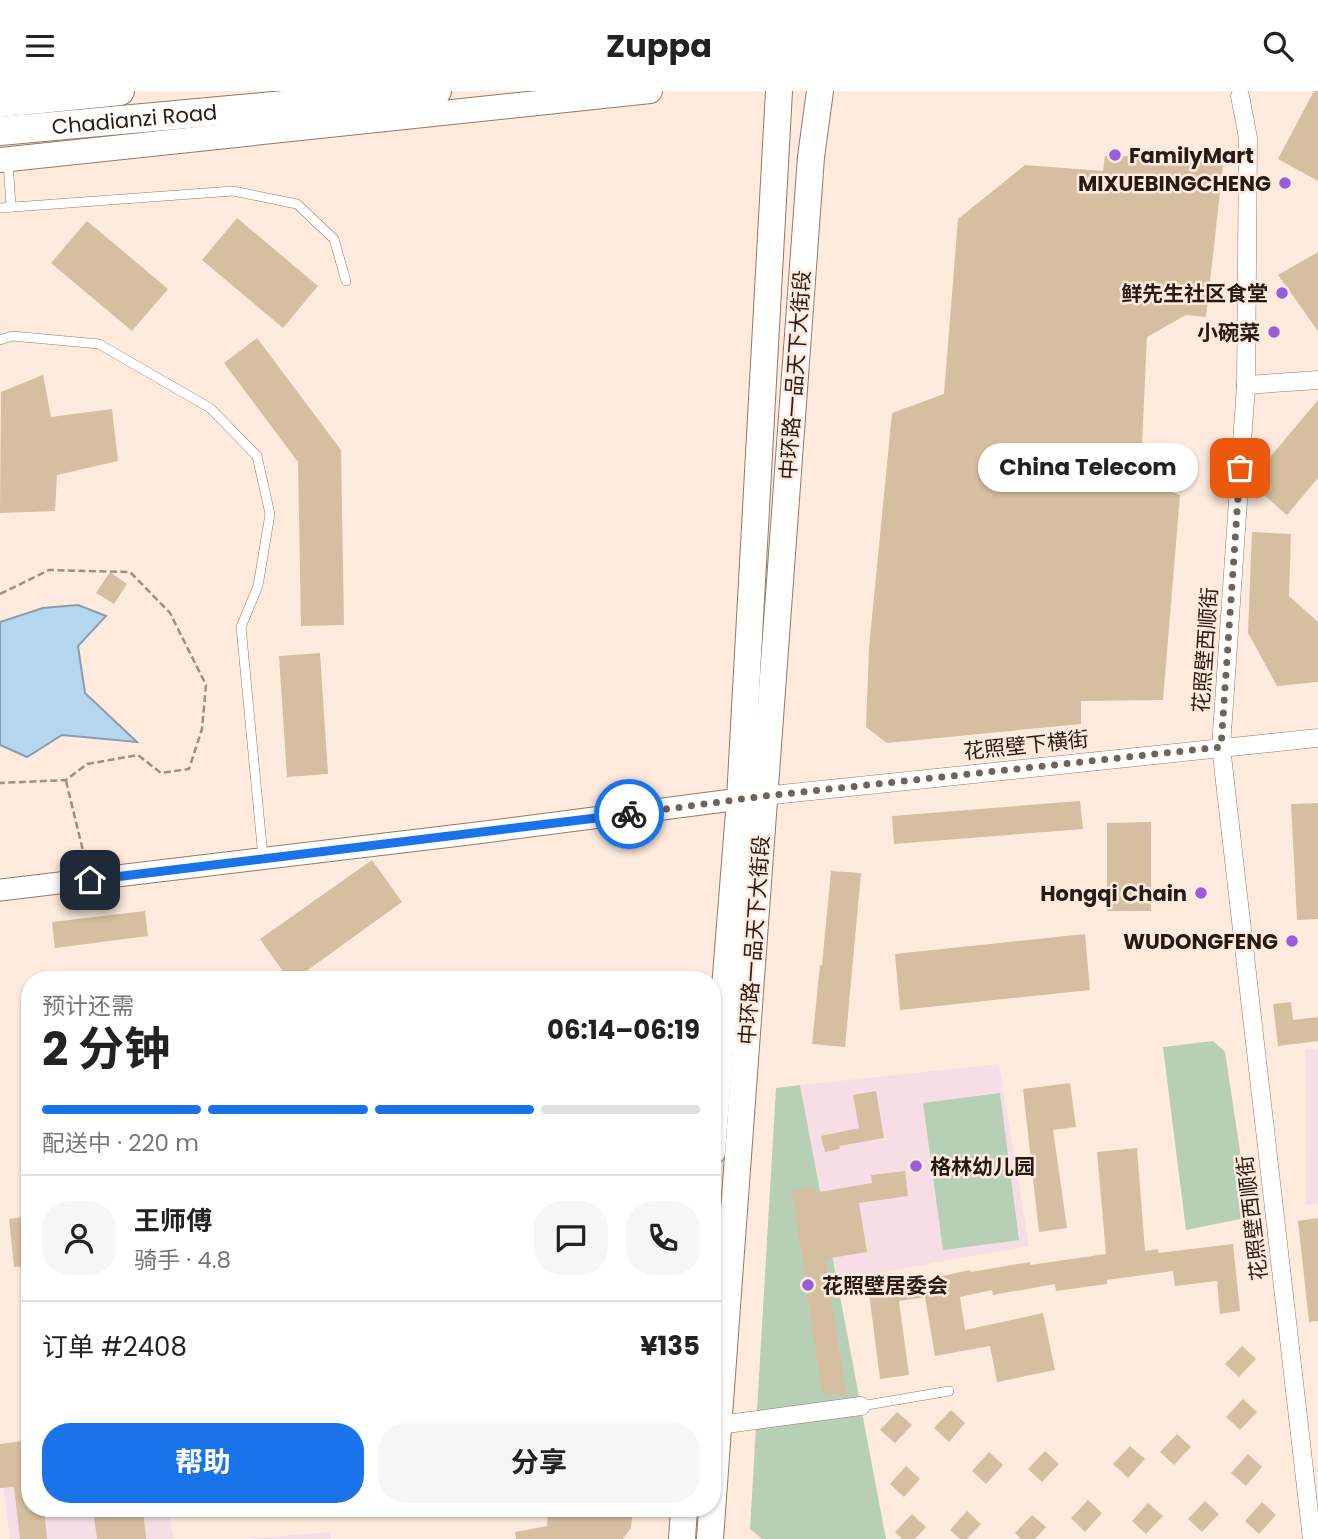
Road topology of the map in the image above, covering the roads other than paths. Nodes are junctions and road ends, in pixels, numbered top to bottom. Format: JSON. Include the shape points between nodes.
{"nodes":[{"id":1,"x":120,"y":91,"type":"edge"},
{"id":2,"x":437,"y":91,"type":"edge"},
{"id":3,"x":643,"y":91,"type":"edge"},
{"id":4,"x":650,"y":91,"type":"edge"},
{"id":5,"x":779,"y":91,"type":"edge"},
{"id":6,"x":820,"y":91,"type":"edge"},
{"id":7,"x":1240,"y":96,"type":"dead end"},
{"id":8,"x":0,"y":103,"type":"edge"},
{"id":9,"x":0,"y":131,"type":"edge"},
{"id":10,"x":4,"y":160,"type":"edge"},
{"id":11,"x":11,"y":207,"type":"junction"},
{"id":12,"x":0,"y":208,"type":"edge"},
{"id":13,"x":346,"y":281,"type":"dead end"},
{"id":14,"x":0,"y":340,"type":"edge"},
{"id":15,"x":1318,"y":380,"type":"edge"},
{"id":16,"x":1246,"y":384,"type":"junction"},
{"id":17,"x":1318,"y":738,"type":"edge"},
{"id":18,"x":1221,"y":747,"type":"junction"},
{"id":19,"x":752,"y":798,"type":"junction"},
{"id":20,"x":264,"y":859,"type":"junction"},
{"id":21,"x":0,"y":890,"type":"edge"},
{"id":22,"x":721,"y":1072,"type":"edge"},
{"id":23,"x":721,"y":1387,"type":"edge"},
{"id":24,"x":949,"y":1391,"type":"dead end"},
{"id":25,"x":861,"y":1406,"type":"joint"},
{"id":26,"x":721,"y":1425,"type":"edge"},
{"id":27,"x":683,"y":1517,"type":"edge"},
{"id":28,"x":712,"y":1517,"type":"edge"},
{"id":29,"x":682,"y":1539,"type":"edge"},
{"id":30,"x":710,"y":1539,"type":"edge"},
{"id":31,"x":1312,"y":1539,"type":"edge"}],
"edges":[{"from":1,"to":8,"type":"highway"},
{"from":2,"to":9,"type":"highway","name":"Chadianzi Road"},
{"from":3,"to":4,"type":"main road"},
{"from":3,"to":10,"type":"main road"},
{"from":5,"to":19,"type":"main road","name":"中环路一品天下大街段"},
{"from":6,"to":19,"type":"main road","name":"中环路一品天下大街段"},
{"from":7,"to":16,"type":"street","name":"花照壁西顺街","via":[[1248,138]]},
{"from":10,"to":11,"type":"lane"},
{"from":11,"to":12,"type":"lane"},
{"from":11,"to":13,"type":"lane","via":[[233,191],[297,204],[334,239]]},
{"from":14,"to":20,"type":"lane","via":[[12,336],[99,344],[210,408],[257,456],[270,513],[258,586],[241,627]]},
{"from":15,"to":16,"type":"street"},
{"from":16,"to":18,"type":"street","name":"花照壁西顺街"},
{"from":17,"to":18,"type":"street","name":"花照壁下横街"},
{"from":18,"to":19,"type":"street","name":"花照壁下横街"},
{"from":18,"to":31,"type":"street","name":"花照壁西顺街"},
{"from":19,"to":20,"type":"street"},
{"from":19,"to":22,"type":"main road","name":"中环路一品天下大街段"},
{"from":19,"to":23,"type":"main road","name":"中环路一品天下大街段"},
{"from":20,"to":21,"type":"street"},
{"from":24,"to":25,"type":"lane"},
{"from":25,"to":26,"type":"street"},
{"from":27,"to":29,"type":"main road"},
{"from":28,"to":30,"type":"main road","name":"中环路一品天下大街段"}]}
